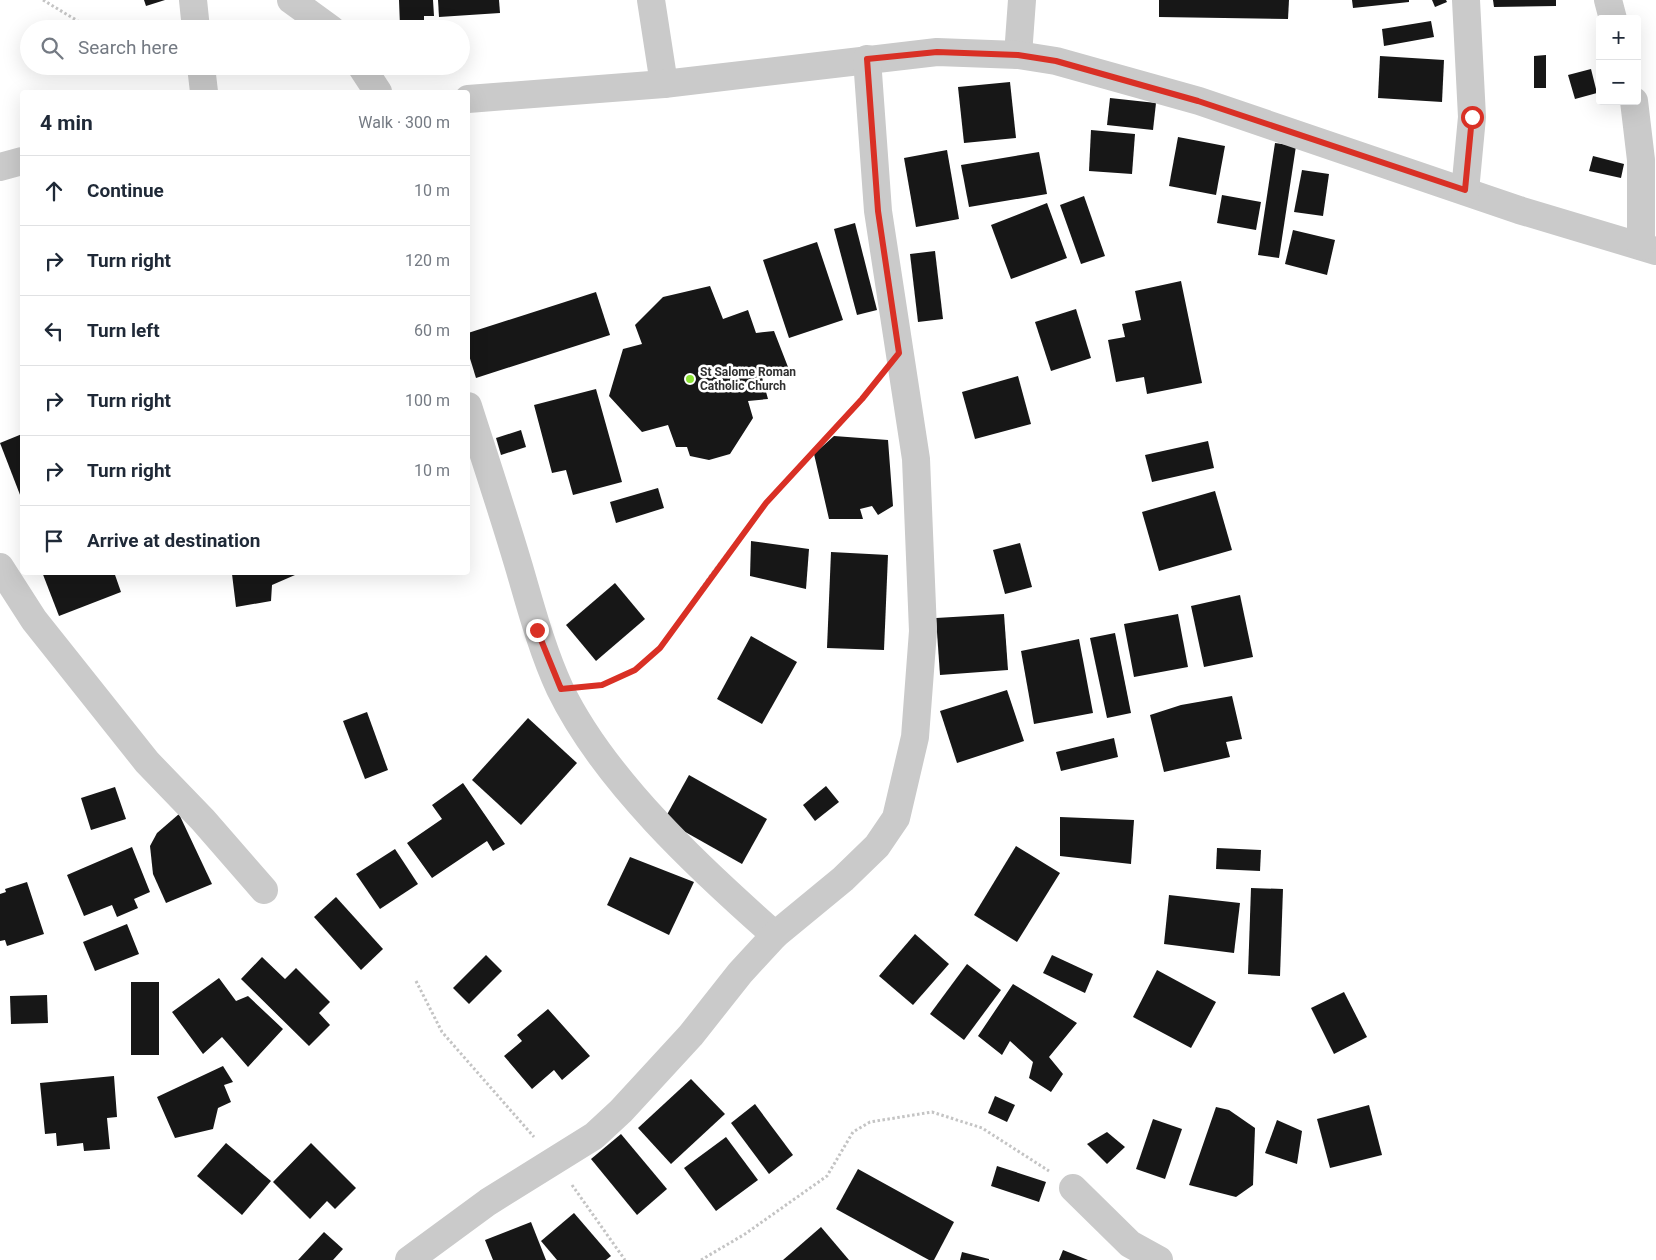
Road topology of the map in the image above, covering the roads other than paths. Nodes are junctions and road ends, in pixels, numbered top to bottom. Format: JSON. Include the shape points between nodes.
{"nodes":[{"id":1,"x":193,"y":0,"type":"edge"},
{"id":2,"x":291,"y":0,"type":"edge"},
{"id":3,"x":650,"y":0,"type":"edge"},
{"id":4,"x":1022,"y":0,"type":"edge"},
{"id":5,"x":1466,"y":0,"type":"edge"},
{"id":6,"x":1608,"y":0,"type":"edge"},
{"id":7,"x":1612,"y":15,"type":"edge"},
{"id":8,"x":195,"y":20,"type":"edge"},
{"id":9,"x":319,"y":20,"type":"edge"},
{"id":10,"x":1018,"y":55,"type":"junction"},
{"id":11,"x":867,"y":59,"type":"junction"},
{"id":12,"x":202,"y":75,"type":"edge"},
{"id":13,"x":367,"y":75,"type":"edge"},
{"id":14,"x":664,"y":84,"type":"junction"},
{"id":15,"x":204,"y":90,"type":"edge"},
{"id":16,"x":377,"y":90,"type":"edge"},
{"id":17,"x":470,"y":99,"type":"edge"},
{"id":18,"x":1634,"y":105,"type":"edge"},
{"id":19,"x":20,"y":162,"type":"edge"},
{"id":20,"x":0,"y":167,"type":"edge"},
{"id":21,"x":1465,"y":190,"type":"junction"},
{"id":22,"x":1648,"y":249,"type":"edge"},
{"id":23,"x":470,"y":412,"type":"edge"},
{"id":24,"x":0,"y":567,"type":"edge"},
{"id":25,"x":264,"y":890,"type":"dead end"},
{"id":26,"x":775,"y":935,"type":"junction"},
{"id":27,"x":1074,"y":1188,"type":"road end"},
{"id":28,"x":409,"y":1260,"type":"edge"},
{"id":29,"x":1159,"y":1260,"type":"edge"}],
"edges":[{"from":1,"to":8,"type":"street"},
{"from":2,"to":9,"type":"street"},
{"from":3,"to":14,"type":"street"},
{"from":4,"to":10,"type":"street"},
{"from":5,"to":21,"type":"street","via":[[1472,117]]},
{"from":6,"to":7,"type":"street"},
{"from":10,"to":11,"type":"street","via":[[937,52]]},
{"from":10,"to":21,"type":"street","via":[[1056,61],[1198,101]]},
{"from":11,"to":14,"type":"street"},
{"from":11,"to":26,"type":"street","via":[[878,211],[916,459],[923,631],[915,737],[896,818],[877,846],[843,880]]},
{"from":12,"to":15,"type":"street"},
{"from":13,"to":16,"type":"street"},
{"from":14,"to":17,"type":"street"},
{"from":18,"to":22,"type":"street"},
{"from":19,"to":20,"type":"street"},
{"from":21,"to":22,"type":"street"},
{"from":23,"to":26,"type":"street","via":[[537,630],[561,689],[589,738],[630,791],[724,890]]},
{"from":24,"to":25,"type":"street","via":[[34,620],[147,762]]},
{"from":26,"to":28,"type":"street","via":[[691,1035],[594,1136],[488,1202]]},
{"from":27,"to":29,"type":"street","via":[[1130,1244]]}]}
